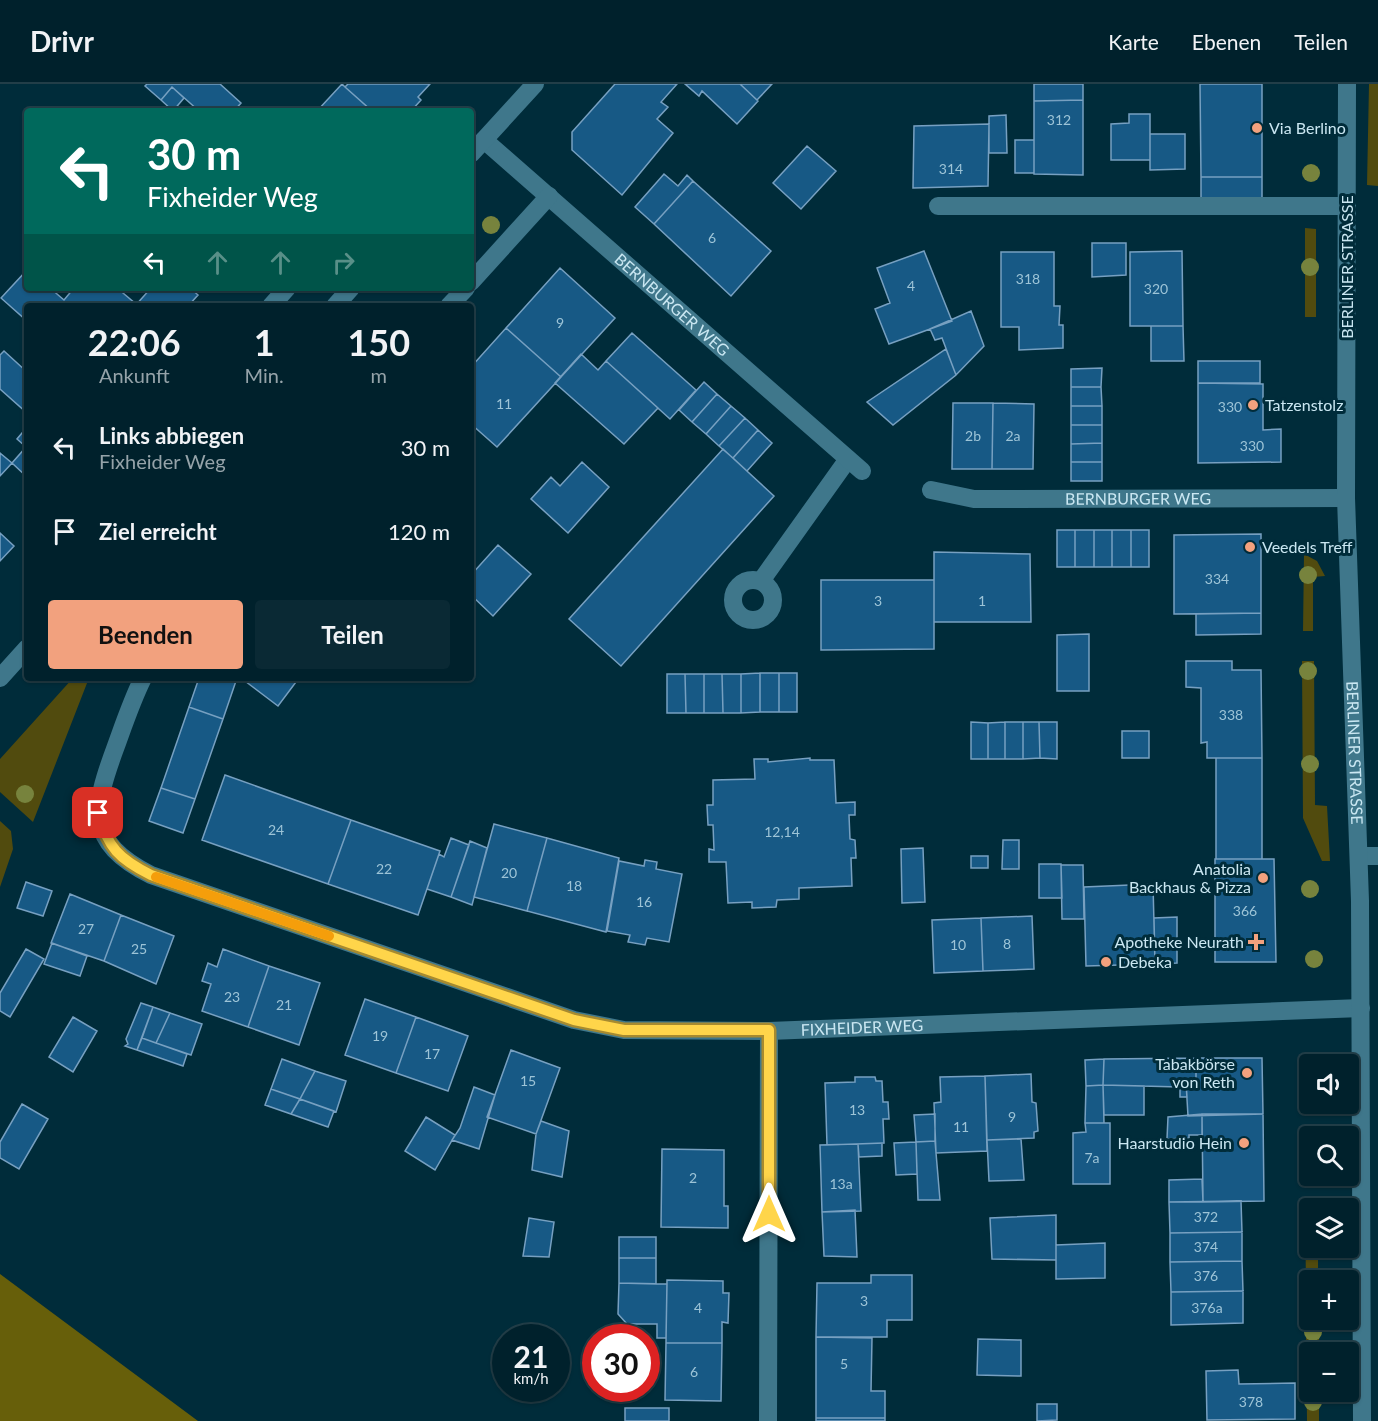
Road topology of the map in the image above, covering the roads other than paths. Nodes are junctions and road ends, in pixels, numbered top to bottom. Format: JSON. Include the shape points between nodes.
{"nodes":[{"id":1,"x":535,"y":84,"type":"edge"},
{"id":2,"x":1347,"y":84,"type":"edge"},
{"id":3,"x":484,"y":140,"type":"junction"},
{"id":4,"x":474,"y":151,"type":"edge"},
{"id":5,"x":549,"y":196,"type":"junction"},
{"id":6,"x":938,"y":206,"type":"dead end"},
{"id":7,"x":1347,"y":206,"type":"junction"},
{"id":8,"x":474,"y":279,"type":"edge"},
{"id":9,"x":284,"y":291,"type":"edge"},
{"id":10,"x":348,"y":291,"type":"edge"},
{"id":11,"x":463,"y":291,"type":"edge"},
{"id":12,"x":274,"y":303,"type":"edge"},
{"id":13,"x":338,"y":303,"type":"edge"},
{"id":14,"x":452,"y":303,"type":"edge"},
{"id":15,"x":931,"y":490,"type":"dead end"},
{"id":16,"x":1346,"y":498,"type":"junction"},
{"id":17,"x":761,"y":581,"type":"dead end"},
{"id":18,"x":24,"y":651,"type":"edge"},
{"id":19,"x":0,"y":678,"type":"edge"},
{"id":20,"x":141,"y":681,"type":"edge"},
{"id":21,"x":1359,"y":856,"type":"junction"},
{"id":22,"x":1378,"y":856,"type":"edge"},
{"id":23,"x":1361,"y":1008,"type":"junction"},
{"id":24,"x":769,"y":1030,"type":"junction"},
{"id":25,"x":768,"y":1421,"type":"edge"},
{"id":26,"x":1362,"y":1421,"type":"edge"}],
"edges":[{"from":1,"to":3,"type":"street"},
{"from":2,"to":7,"type":"street","name":"BERLINER STRASSE"},
{"from":3,"to":4,"type":"street"},
{"from":3,"to":5,"type":"street","name":"BERNBURGER WEG"},
{"from":5,"to":8,"type":"street"},
{"from":5,"to":17,"type":"street","name":"BERNBURGER WEG","via":[[855,465]]},
{"from":6,"to":7,"type":"street"},
{"from":7,"to":16,"type":"street","name":"BERLINER STRASSE"},
{"from":9,"to":12,"type":"street"},
{"from":10,"to":13,"type":"street"},
{"from":11,"to":14,"type":"street"},
{"from":15,"to":16,"type":"street","name":"BERNBURGER WEG","via":[[974,499]]},
{"from":16,"to":21,"type":"street","name":"BERLINER STRASSE"},
{"from":18,"to":19,"type":"street"},
{"from":20,"to":24,"type":"street","name":"FIXHEIDER WEG","via":[[101,785],[98,813],[105,839],[125,862],[151,875],[574,1020],[624,1030]]},
{"from":21,"to":22,"type":"street"},
{"from":21,"to":23,"type":"street","name":"BERLINER STRASSE"},
{"from":23,"to":24,"type":"street","name":"FIXHEIDER WEG"},
{"from":23,"to":26,"type":"street","name":"BERLINER STRASSE"},
{"from":24,"to":25,"type":"street"}]}
